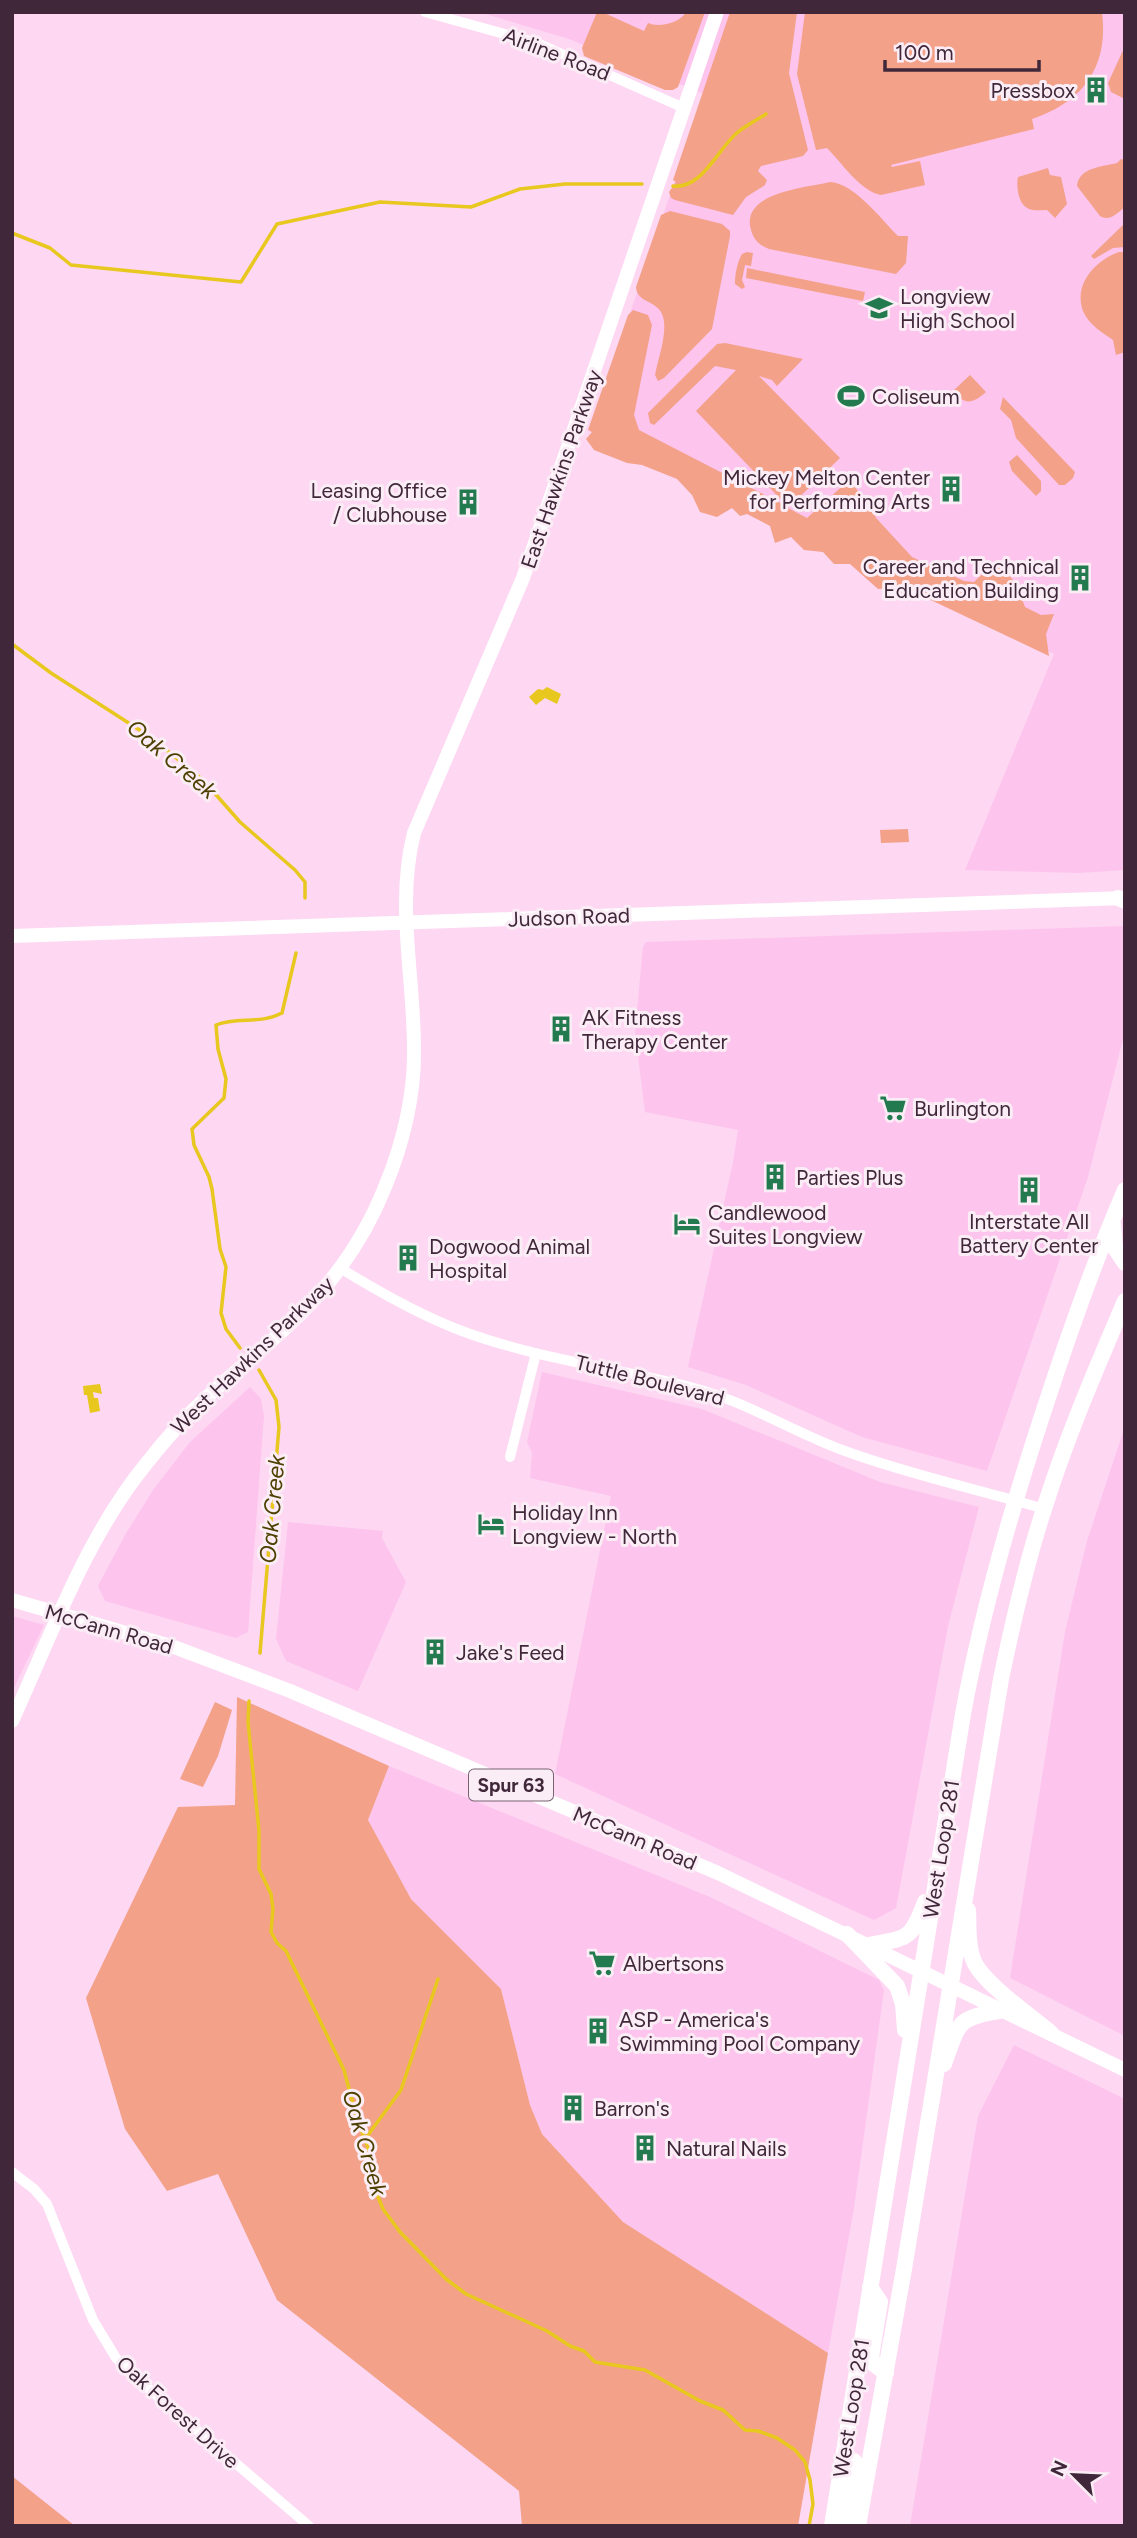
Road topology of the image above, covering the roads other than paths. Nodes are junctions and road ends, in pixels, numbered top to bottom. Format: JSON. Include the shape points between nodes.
{"nodes":[{"id":1,"x":425,"y":12,"type":"edge"},
{"id":2,"x":717,"y":12,"type":"edge"},
{"id":3,"x":684,"y":108,"type":"junction"},
{"id":4,"x":1123,"y":899,"type":"edge"},
{"id":5,"x":407,"y":922,"type":"junction"},
{"id":6,"x":12,"y":936,"type":"edge"},
{"id":7,"x":1125,"y":1190,"type":"edge"},
{"id":8,"x":1114,"y":1214,"type":"junction"},
{"id":9,"x":1125,"y":1263,"type":"edge"},
{"id":10,"x":340,"y":1268,"type":"junction"},
{"id":11,"x":1125,"y":1301,"type":"edge"},
{"id":12,"x":536,"y":1353,"type":"junction"},
{"id":13,"x":510,"y":1457,"type":"dead end"},
{"id":14,"x":1014,"y":1500,"type":"junction"},
{"id":15,"x":1044,"y":1509,"type":"junction"},
{"id":16,"x":12,"y":1601,"type":"edge"},
{"id":17,"x":61,"y":1615,"type":"junction"},
{"id":18,"x":12,"y":1721,"type":"edge"},
{"id":19,"x":938,"y":1870,"type":"junction"},
{"id":20,"x":967,"y":1878,"type":"junction"},
{"id":21,"x":847,"y":1934,"type":"junction"},
{"id":22,"x":869,"y":1945,"type":"junction"},
{"id":23,"x":921,"y":1971,"type":"junction"},
{"id":24,"x":949,"y":1984,"type":"junction"},
{"id":25,"x":1004,"y":2010,"type":"junction"},
{"id":26,"x":1051,"y":2033,"type":"junction"},
{"id":27,"x":907,"y":2059,"type":"junction"},
{"id":28,"x":1125,"y":2070,"type":"edge"},
{"id":29,"x":932,"y":2099,"type":"junction"},
{"id":30,"x":12,"y":2172,"type":"edge"},
{"id":31,"x":870,"y":2287,"type":"junction"},
{"id":32,"x":886,"y":2373,"type":"junction"},
{"id":33,"x":842,"y":2459,"type":"junction"},
{"id":34,"x":309,"y":2526,"type":"edge"},
{"id":35,"x":832,"y":2526,"type":"edge"},
{"id":36,"x":847,"y":2526,"type":"edge"},
{"id":37,"x":858,"y":2526,"type":"edge"}],
"edges":[{"from":1,"to":3,"type":"street","name":"Airline Road","via":[[537,43]]},
{"from":2,"to":3,"type":"main road","name":"East Hawkins Parkway"},
{"from":3,"to":5,"type":"main road","name":"East Hawkins Parkway","via":[[523,578],[414,833],[407,868]]},
{"from":4,"to":5,"type":"main road","name":"Judson Road"},
{"from":5,"to":6,"type":"main road","name":"Judson Road"},
{"from":5,"to":10,"type":"main road","name":"West Hawkins Parkway","via":[[414,1055],[406,1119],[381,1197]]},
{"from":7,"to":8,"type":"highway","name":"West Loop 281"},
{"from":8,"to":9,"type":"highway","via":[[1113,1240]]},
{"from":8,"to":14,"type":"highway","name":"West Loop 281"},
{"from":10,"to":12,"type":"street","name":"Tuttle Boulevard","via":[[442,1324]]},
{"from":10,"to":17,"type":"main road","name":"West Hawkins Parkway","via":[[302,1312],[198,1405],[144,1466],[101,1531]]},
{"from":11,"to":15,"type":"highway","name":"West Loop 281","via":[[1078,1412]]},
{"from":12,"to":13,"type":"street"},
{"from":12,"to":14,"type":"street","name":"Tuttle Boulevard","via":[[694,1388],[742,1404],[855,1455]]},
{"from":14,"to":15,"type":"street","name":"Tuttle Boulevard"},
{"from":14,"to":19,"type":"highway","name":"West Loop 281","via":[[970,1675]]},
{"from":15,"to":20,"type":"highway","name":"West Loop 281","via":[[1001,1679]]},
{"from":16,"to":17,"type":"main road","name":"McCann Road","number":"Spur 63"},
{"from":17,"to":18,"type":"main road","name":"West Hawkins Parkway"},
{"from":17,"to":21,"type":"main road","name":"McCann Road","number":"Spur 63","via":[[248,1674],[718,1873]]},
{"from":19,"to":22,"type":"highway","via":[[911,1932],[901,1939]]},
{"from":19,"to":23,"type":"highway","name":"West Loop 281"},
{"from":20,"to":24,"type":"highway","name":"West Loop 281"},
{"from":20,"to":26,"type":"highway","via":[[975,1964]]},
{"from":21,"to":22,"type":"main road","name":"McCann Road","number":"Spur 63"},
{"from":21,"to":27,"type":"highway","via":[[899,1990]]},
{"from":22,"to":23,"type":"main road","name":"McCann Road","number":"Spur 63"},
{"from":23,"to":24,"type":"main road","name":"McCann Road","number":"Spur 63"},
{"from":23,"to":27,"type":"highway","name":"West Loop 281"},
{"from":24,"to":25,"type":"main road","name":"McCann Road","number":"Spur 63"},
{"from":24,"to":29,"type":"highway","name":"West Loop 281"},
{"from":25,"to":26,"type":"main road","name":"McCann Road","number":"Spur 63"},
{"from":25,"to":29,"type":"highway","via":[[971,2017],[961,2024]]},
{"from":26,"to":28,"type":"main road","name":"McCann Road","number":"Spur 63"},
{"from":27,"to":31,"type":"highway","name":"West Loop 281"},
{"from":29,"to":32,"type":"highway","name":"West Loop 281"},
{"from":30,"to":34,"type":"street","name":"Oak Forest Drive","via":[[47,2204],[93,2320],[116,2358]]},
{"from":31,"to":32,"type":"highway","via":[[880,2302],[871,2357]]},
{"from":31,"to":33,"type":"highway","name":"West Loop 281"},
{"from":32,"to":37,"type":"highway","name":"West Loop 281"},
{"from":33,"to":35,"type":"highway","name":"West Loop 281"},
{"from":33,"to":36,"type":"highway","via":[[854,2461],[857,2467]]}]}
